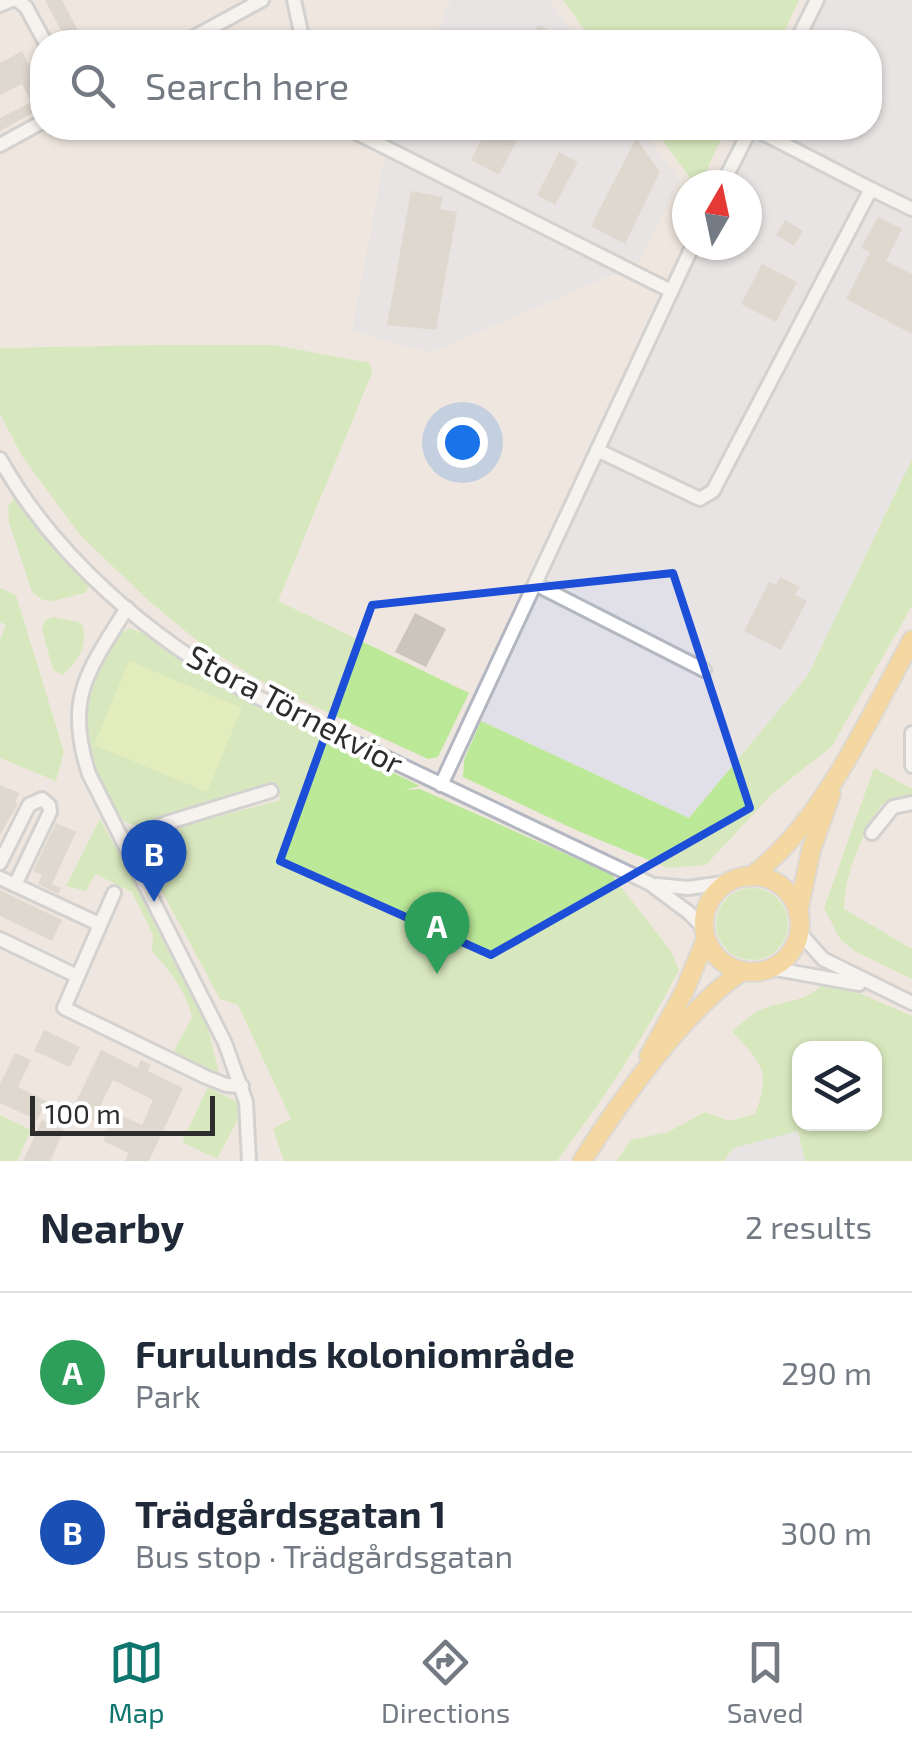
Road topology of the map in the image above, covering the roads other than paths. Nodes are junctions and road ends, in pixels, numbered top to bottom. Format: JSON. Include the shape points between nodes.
{"nodes":[{"id":1,"x":15,"y":0,"type":"edge"},
{"id":2,"x":262,"y":0,"type":"edge"},
{"id":3,"x":294,"y":0,"type":"edge"},
{"id":4,"x":818,"y":0,"type":"edge"},
{"id":5,"x":0,"y":5,"type":"edge"},
{"id":6,"x":38,"y":30,"type":"edge"},
{"id":7,"x":207,"y":30,"type":"edge"},
{"id":8,"x":301,"y":30,"type":"edge"},
{"id":9,"x":802,"y":30,"type":"edge"},
{"id":10,"x":30,"y":129,"type":"edge"},
{"id":11,"x":372,"y":140,"type":"edge"},
{"id":12,"x":746,"y":140,"type":"edge"},
{"id":13,"x":775,"y":140,"type":"edge"},
{"id":14,"x":0,"y":145,"type":"edge"},
{"id":15,"x":730,"y":170,"type":"edge"},
{"id":16,"x":871,"y":189,"type":"junction"},
{"id":17,"x":912,"y":209,"type":"edge"},
{"id":18,"x":686,"y":260,"type":"edge"},
{"id":19,"x":671,"y":291,"type":"junction"},
{"id":20,"x":598,"y":450,"type":"junction"},
{"id":21,"x":0,"y":459,"type":"edge"},
{"id":22,"x":536,"y":584,"type":"junction"},
{"id":23,"x":127,"y":608,"type":"junction"},
{"id":24,"x":912,"y":640,"type":"edge"},
{"id":25,"x":704,"y":670,"type":"dead end"},
{"id":26,"x":912,"y":733,"type":"edge"},
{"id":27,"x":850,"y":752,"type":"junction"},
{"id":28,"x":912,"y":766,"type":"edge"},
{"id":29,"x":441,"y":785,"type":"junction"},
{"id":30,"x":271,"y":791,"type":"dead end"},
{"id":31,"x":912,"y":802,"type":"edge"},
{"id":32,"x":872,"y":833,"type":"dead end"},
{"id":33,"x":124,"y":842,"type":"junction"},
{"id":34,"x":0,"y":863,"type":"edge"},
{"id":35,"x":750,"y":876,"type":"junction"},
{"id":36,"x":0,"y":878,"type":"edge"},
{"id":37,"x":730,"y":882,"type":"junction"},
{"id":38,"x":649,"y":883,"type":"junction"},
{"id":39,"x":15,"y":885,"type":"junction"},
{"id":40,"x":114,"y":893,"type":"dead end"},
{"id":41,"x":798,"y":913,"type":"junction"},
{"id":42,"x":99,"y":924,"type":"junction"},
{"id":43,"x":799,"y":932,"type":"junction"},
{"id":44,"x":705,"y":934,"type":"junction"},
{"id":45,"x":0,"y":939,"type":"edge"},
{"id":46,"x":770,"y":968,"type":"junction"},
{"id":47,"x":742,"y":971,"type":"junction"},
{"id":48,"x":77,"y":976,"type":"junction"},
{"id":49,"x":876,"y":988,"type":"junction"},
{"id":50,"x":912,"y":1004,"type":"edge"},
{"id":51,"x":242,"y":1086,"type":"junction"},
{"id":52,"x":632,"y":1088,"type":"junction"},
{"id":53,"x":250,"y":1161,"type":"edge"},
{"id":54,"x":580,"y":1161,"type":"edge"}],
"edges":[{"from":1,"to":5,"type":"street"},
{"from":1,"to":6,"type":"street"},
{"from":2,"to":7,"type":"street"},
{"from":3,"to":8,"type":"street"},
{"from":4,"to":9,"type":"street"},
{"from":10,"to":14,"type":"street"},
{"from":11,"to":19,"type":"street"},
{"from":12,"to":15,"type":"street"},
{"from":13,"to":16,"type":"street"},
{"from":16,"to":17,"type":"street"},
{"from":16,"to":20,"type":"street","via":[[713,491],[700,499]]},
{"from":18,"to":19,"type":"street"},
{"from":19,"to":20,"type":"street"},
{"from":20,"to":22,"type":"street"},
{"from":21,"to":23,"type":"street","name":"Stora Törnekvior","via":[[70,553]]},
{"from":22,"to":25,"type":"street"},
{"from":22,"to":29,"type":"street"},
{"from":23,"to":29,"type":"street","name":"Stora Törnekvior","via":[[222,678]]},
{"from":23,"to":33,"type":"street","via":[[94,661],[76,715],[89,774]]},
{"from":24,"to":27,"type":"main road"},
{"from":26,"to":28,"type":"street"},
{"from":27,"to":35,"type":"main road","via":[[793,837]]},
{"from":27,"to":41,"type":"main road","via":[[811,850]]},
{"from":29,"to":38,"type":"street","name":"Stora Törnekvior"},
{"from":30,"to":33,"type":"street"},
{"from":31,"to":32,"type":"street","via":[[894,807]]},
{"from":33,"to":51,"type":"street"},
{"from":34,"to":39,"type":"street","via":[[29,804],[42,799],[50,812]]},
{"from":35,"to":37,"type":"main road"},
{"from":35,"to":41,"type":"main road","via":[[777,884]]},
{"from":36,"to":39,"type":"street"},
{"from":37,"to":38,"type":"street","via":[[688,888]]},
{"from":37,"to":44,"type":"main road","via":[[710,901]]},
{"from":38,"to":44,"type":"street"},
{"from":39,"to":42,"type":"street"},
{"from":40,"to":42,"type":"street"},
{"from":41,"to":43,"type":"main road"},
{"from":42,"to":48,"type":"street"},
{"from":43,"to":46,"type":"main road","via":[[789,954]]},
{"from":43,"to":49,"type":"street","via":[[816,953]]},
{"from":44,"to":47,"type":"main road","via":[[718,958]]},
{"from":44,"to":52,"type":"main road","via":[[684,992]]},
{"from":45,"to":48,"type":"street"},
{"from":46,"to":47,"type":"main road"},
{"from":46,"to":49,"type":"street"},
{"from":47,"to":52,"type":"main road","via":[[709,996]]},
{"from":48,"to":51,"type":"street","via":[[64,1008],[206,1077]]},
{"from":49,"to":50,"type":"street"},
{"from":51,"to":53,"type":"street"},
{"from":52,"to":54,"type":"main road"}]}
